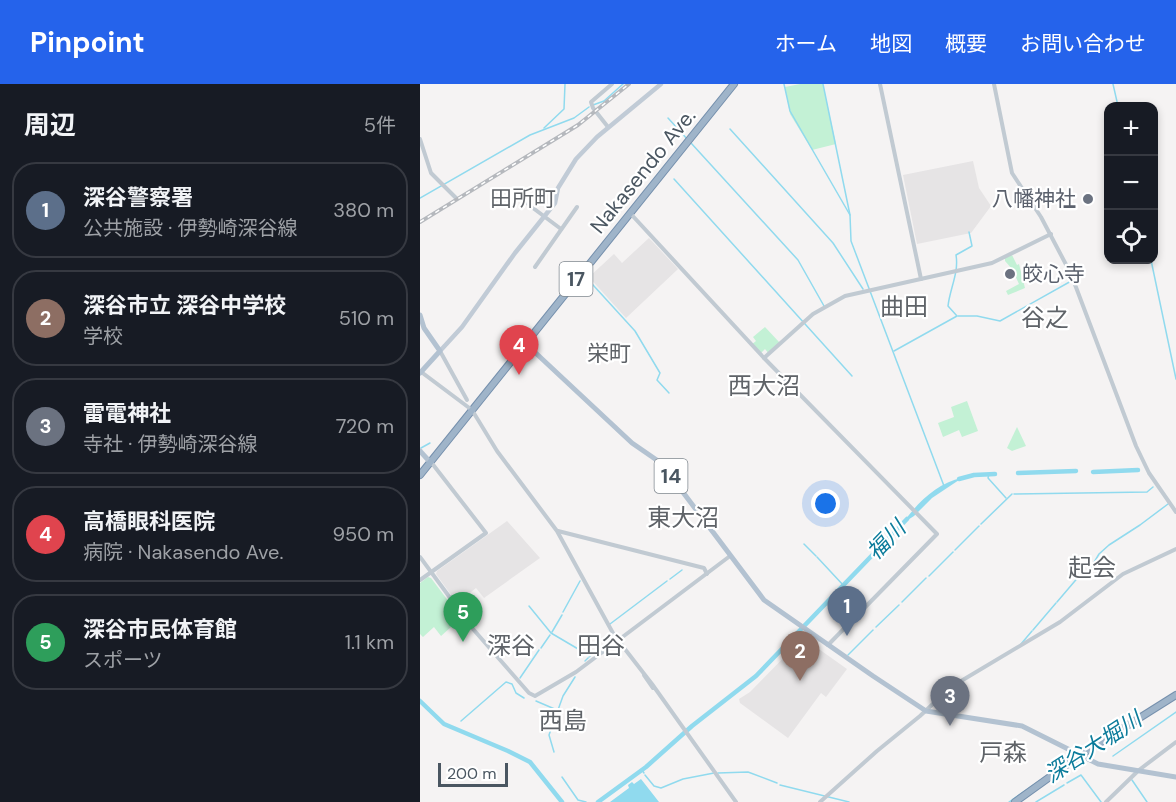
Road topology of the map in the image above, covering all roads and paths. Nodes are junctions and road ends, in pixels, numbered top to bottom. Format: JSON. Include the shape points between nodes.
{"nodes":[{"id":1,"x":612,"y":84,"type":"edge"},
{"id":2,"x":661,"y":84,"type":"edge"},
{"id":3,"x":734,"y":84,"type":"edge"},
{"id":4,"x":880,"y":84,"type":"edge"},
{"id":5,"x":994,"y":84,"type":"edge"},
{"id":6,"x":608,"y":128,"type":"junction"},
{"id":7,"x":420,"y":140,"type":"edge"},
{"id":8,"x":515,"y":190,"type":"dead end"},
{"id":9,"x":456,"y":198,"type":"dead end"},
{"id":10,"x":577,"y":207,"type":"dead end"},
{"id":11,"x":630,"y":213,"type":"junction"},
{"id":12,"x":544,"y":217,"type":"junction"},
{"id":13,"x":561,"y":229,"type":"junction"},
{"id":14,"x":1051,"y":234,"type":"junction"},
{"id":15,"x":535,"y":267,"type":"dead end"},
{"id":16,"x":921,"y":279,"type":"junction"},
{"id":17,"x":420,"y":315,"type":"edge"},
{"id":18,"x":525,"y":343,"type":"junction"},
{"id":19,"x":440,"y":351,"type":"junction"},
{"id":20,"x":764,"y":358,"type":"junction"},
{"id":21,"x":420,"y":372,"type":"edge"},
{"id":22,"x":467,"y":400,"type":"dead end"},
{"id":23,"x":472,"y":410,"type":"junction"},
{"id":24,"x":420,"y":451,"type":"edge"},
{"id":25,"x":430,"y":462,"type":"junction"},
{"id":26,"x":420,"y":475,"type":"edge"},
{"id":27,"x":1176,"y":512,"type":"edge"},
{"id":28,"x":557,"y":531,"type":"junction"},
{"id":29,"x":1176,"y":549,"type":"edge"},
{"id":30,"x":730,"y":556,"type":"junction"},
{"id":31,"x":420,"y":557,"type":"edge"},
{"id":32,"x":431,"y":572,"type":"junction"},
{"id":33,"x":707,"y":574,"type":"junction"},
{"id":34,"x":420,"y":579,"type":"edge"},
{"id":35,"x":618,"y":641,"type":"junction"},
{"id":36,"x":828,"y":645,"type":"junction"},
{"id":37,"x":1176,"y":695,"type":"edge"},
{"id":38,"x":926,"y":711,"type":"junction"},
{"id":39,"x":1176,"y":742,"type":"edge"},
{"id":40,"x":1079,"y":756,"type":"junction"},
{"id":41,"x":1139,"y":770,"type":"junction"},
{"id":42,"x":1176,"y":777,"type":"edge"},
{"id":43,"x":735,"y":802,"type":"edge"},
{"id":44,"x":820,"y":802,"type":"edge"},
{"id":45,"x":1015,"y":802,"type":"edge"},
{"id":46,"x":1106,"y":802,"type":"edge"}],
"edges":[{"from":1,"to":6,"type":"street","via":[[591,102]]},
{"from":2,"to":6,"type":"main road"},
{"from":3,"to":11,"type":"highway","name":"Nakasendo Ave.","number":"17"},
{"from":4,"to":16,"type":"street"},
{"from":5,"to":14,"type":"street","via":[[1012,173]]},
{"from":6,"to":12,"type":"main road","via":[[566,172],[555,203]]},
{"from":7,"to":9,"type":"street","via":[[429,169]]},
{"from":8,"to":12,"type":"street"},
{"from":10,"to":13,"type":"street"},
{"from":11,"to":18,"type":"highway","name":"Nakasendo Ave.","number":"17"},
{"from":11,"to":20,"type":"street"},
{"from":12,"to":13,"type":"street"},
{"from":12,"to":19,"type":"main road"},
{"from":13,"to":15,"type":"street"},
{"from":14,"to":16,"type":"street","via":[[992,263]]},
{"from":14,"to":27,"type":"street","via":[[1074,280],[1144,464]]},
{"from":16,"to":20,"type":"street","via":[[845,296],[803,322]]},
{"from":17,"to":19,"type":"main road"},
{"from":18,"to":23,"type":"highway","name":"Nakasendo Ave.","number":"17"},
{"from":18,"to":30,"type":"main road","number":"14","via":[[632,444],[661,463]]},
{"from":19,"to":21,"type":"main road"},
{"from":19,"to":22,"type":"street"},
{"from":20,"to":36,"type":"street","via":[[936,532],[936,537]]},
{"from":21,"to":23,"type":"street"},
{"from":23,"to":25,"type":"highway","name":"Nakasendo Ave.","number":"17"},
{"from":23,"to":28,"type":"street","via":[[496,451]]},
{"from":24,"to":25,"type":"main road"},
{"from":25,"to":26,"type":"highway","name":"Nakasendo Ave.","number":"17"},
{"from":25,"to":32,"type":"street","via":[[486,533]]},
{"from":28,"to":33,"type":"street","via":[[704,568]]},
{"from":28,"to":35,"type":"street"},
{"from":29,"to":38,"type":"street","via":[[1123,574],[1060,622],[951,687]]},
{"from":30,"to":33,"type":"street"},
{"from":30,"to":36,"type":"main road","number":"14","via":[[764,600]]},
{"from":31,"to":32,"type":"street"},
{"from":32,"to":34,"type":"street"},
{"from":32,"to":35,"type":"street","via":[[473,629],[534,696]]},
{"from":33,"to":35,"type":"street"},
{"from":35,"to":43,"type":"street"},
{"from":36,"to":38,"type":"main road","number":"14"},
{"from":37,"to":40,"type":"highway"},
{"from":38,"to":40,"type":"main road","number":"14","via":[[1022,726]]},
{"from":38,"to":44,"type":"street"},
{"from":39,"to":41,"type":"street"},
{"from":40,"to":41,"type":"main road","number":"14","via":[[1098,764]]},
{"from":40,"to":45,"type":"highway"},
{"from":41,"to":42,"type":"main road","number":"14"},
{"from":41,"to":46,"type":"street"}]}
